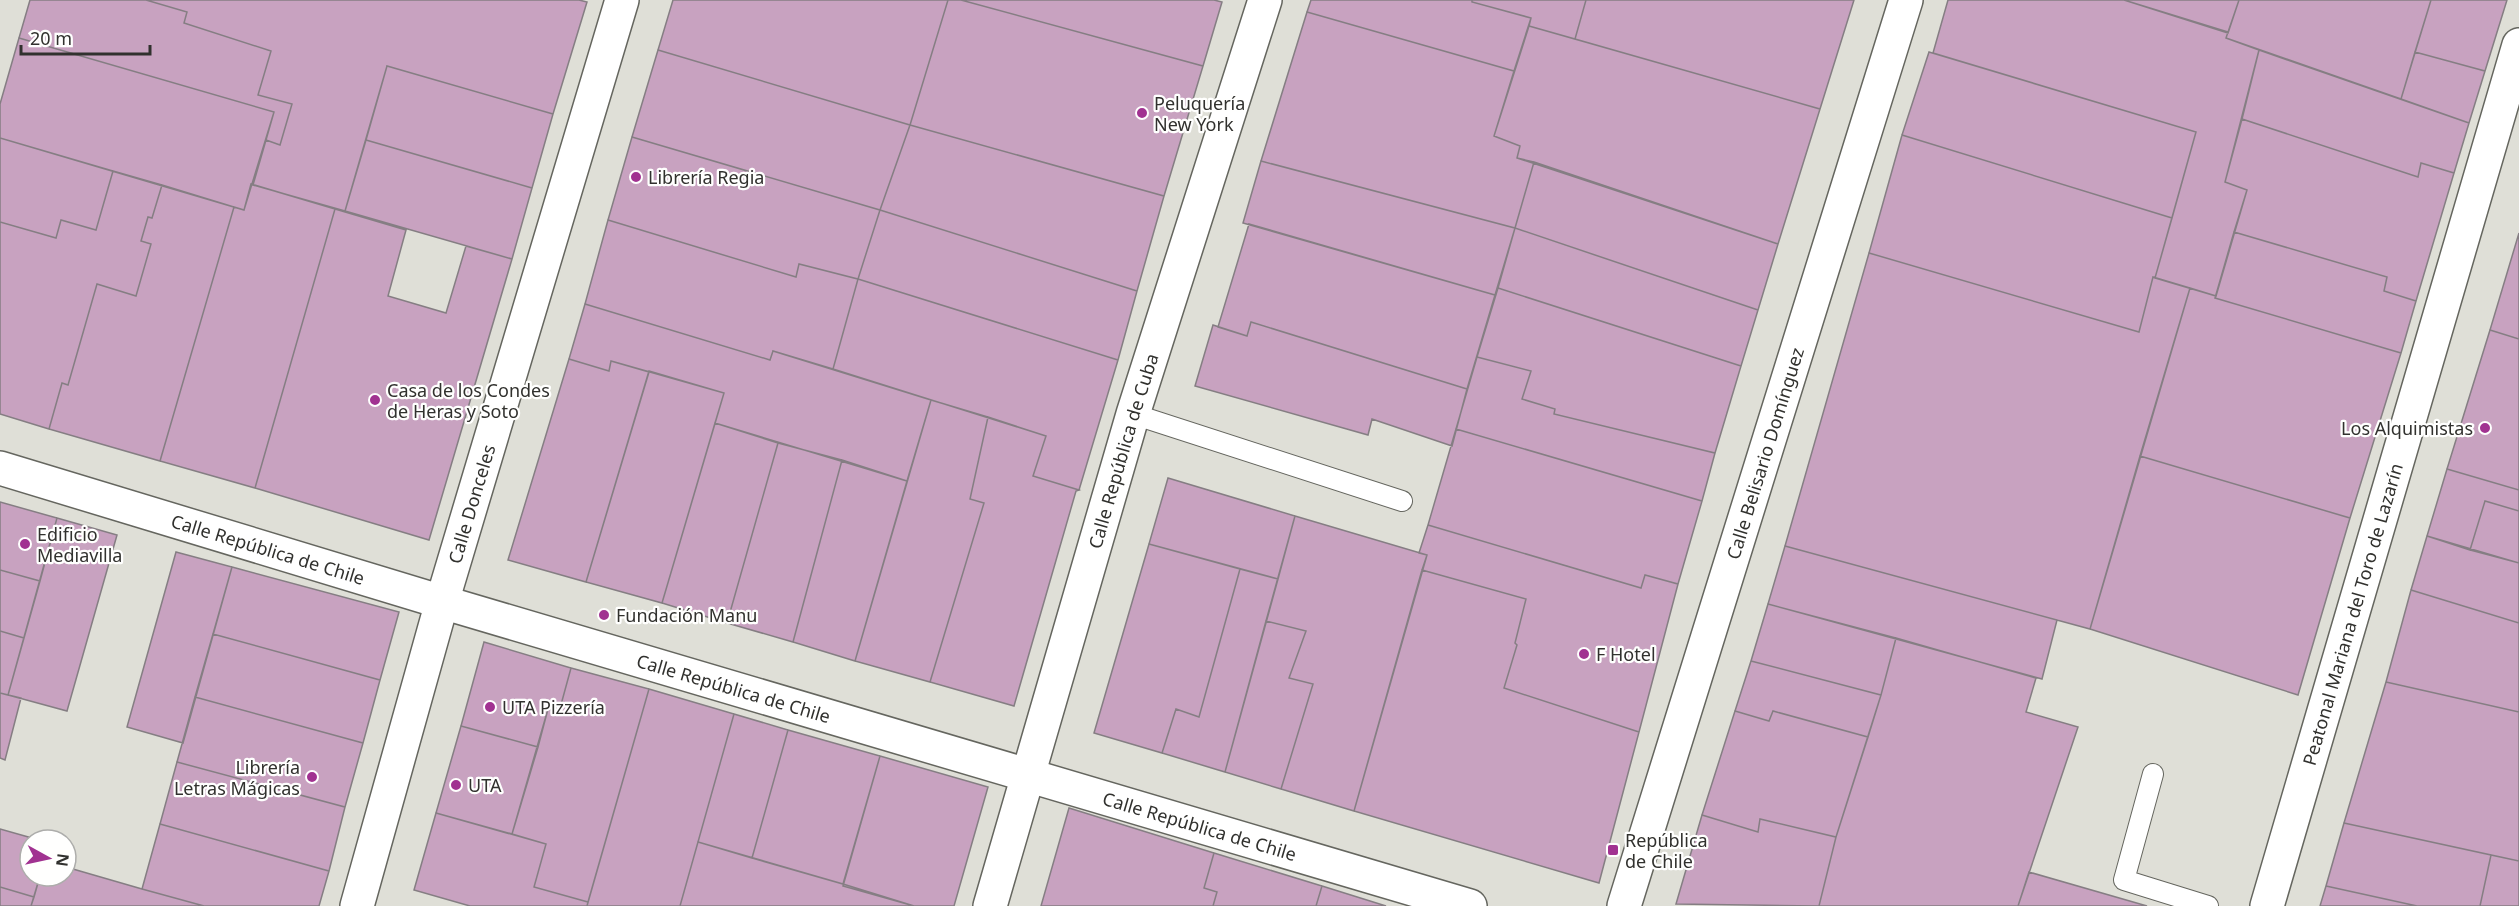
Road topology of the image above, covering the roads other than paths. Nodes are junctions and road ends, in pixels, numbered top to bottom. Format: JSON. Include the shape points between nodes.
{"nodes":[{"id":1,"x":622,"y":0,"type":"edge"},
{"id":2,"x":1265,"y":0,"type":"edge"},
{"id":3,"x":1906,"y":0,"type":"edge"},
{"id":4,"x":2519,"y":45,"type":"edge"},
{"id":5,"x":1133,"y":414,"type":"junction"},
{"id":6,"x":0,"y":468,"type":"edge"},
{"id":7,"x":1402,"y":501,"type":"dead end"},
{"id":8,"x":442,"y":602,"type":"junction"},
{"id":9,"x":2153,"y":774,"type":"dead end"},
{"id":10,"x":1028,"y":776,"type":"junction"},
{"id":11,"x":357,"y":906,"type":"edge"},
{"id":12,"x":990,"y":906,"type":"edge"},
{"id":13,"x":1470,"y":906,"type":"edge"},
{"id":14,"x":1624,"y":906,"type":"edge"},
{"id":15,"x":2208,"y":906,"type":"edge"},
{"id":16,"x":2267,"y":906,"type":"edge"}],
"edges":[{"from":1,"to":8,"type":"street","name":"Calle Donceles"},
{"from":2,"to":5,"type":"street","name":"Calle República de Cuba"},
{"from":3,"to":14,"type":"street","name":"Calle Belisario Domínguez"},
{"from":4,"to":16,"type":"street","name":"Peatonal Mariana del Toro de Lazarín"},
{"from":5,"to":7,"type":"lane"},
{"from":5,"to":10,"type":"street","name":"Calle República de Cuba"},
{"from":6,"to":8,"type":"street","name":"Calle República de Chile"},
{"from":8,"to":10,"type":"street","name":"Calle República de Chile"},
{"from":8,"to":11,"type":"street","name":"Calle Donceles"},
{"from":9,"to":15,"type":"lane","via":[[2124,880]]},
{"from":10,"to":12,"type":"street","name":"Calle República de Cuba"},
{"from":10,"to":13,"type":"street","name":"Calle República de Chile"}]}
